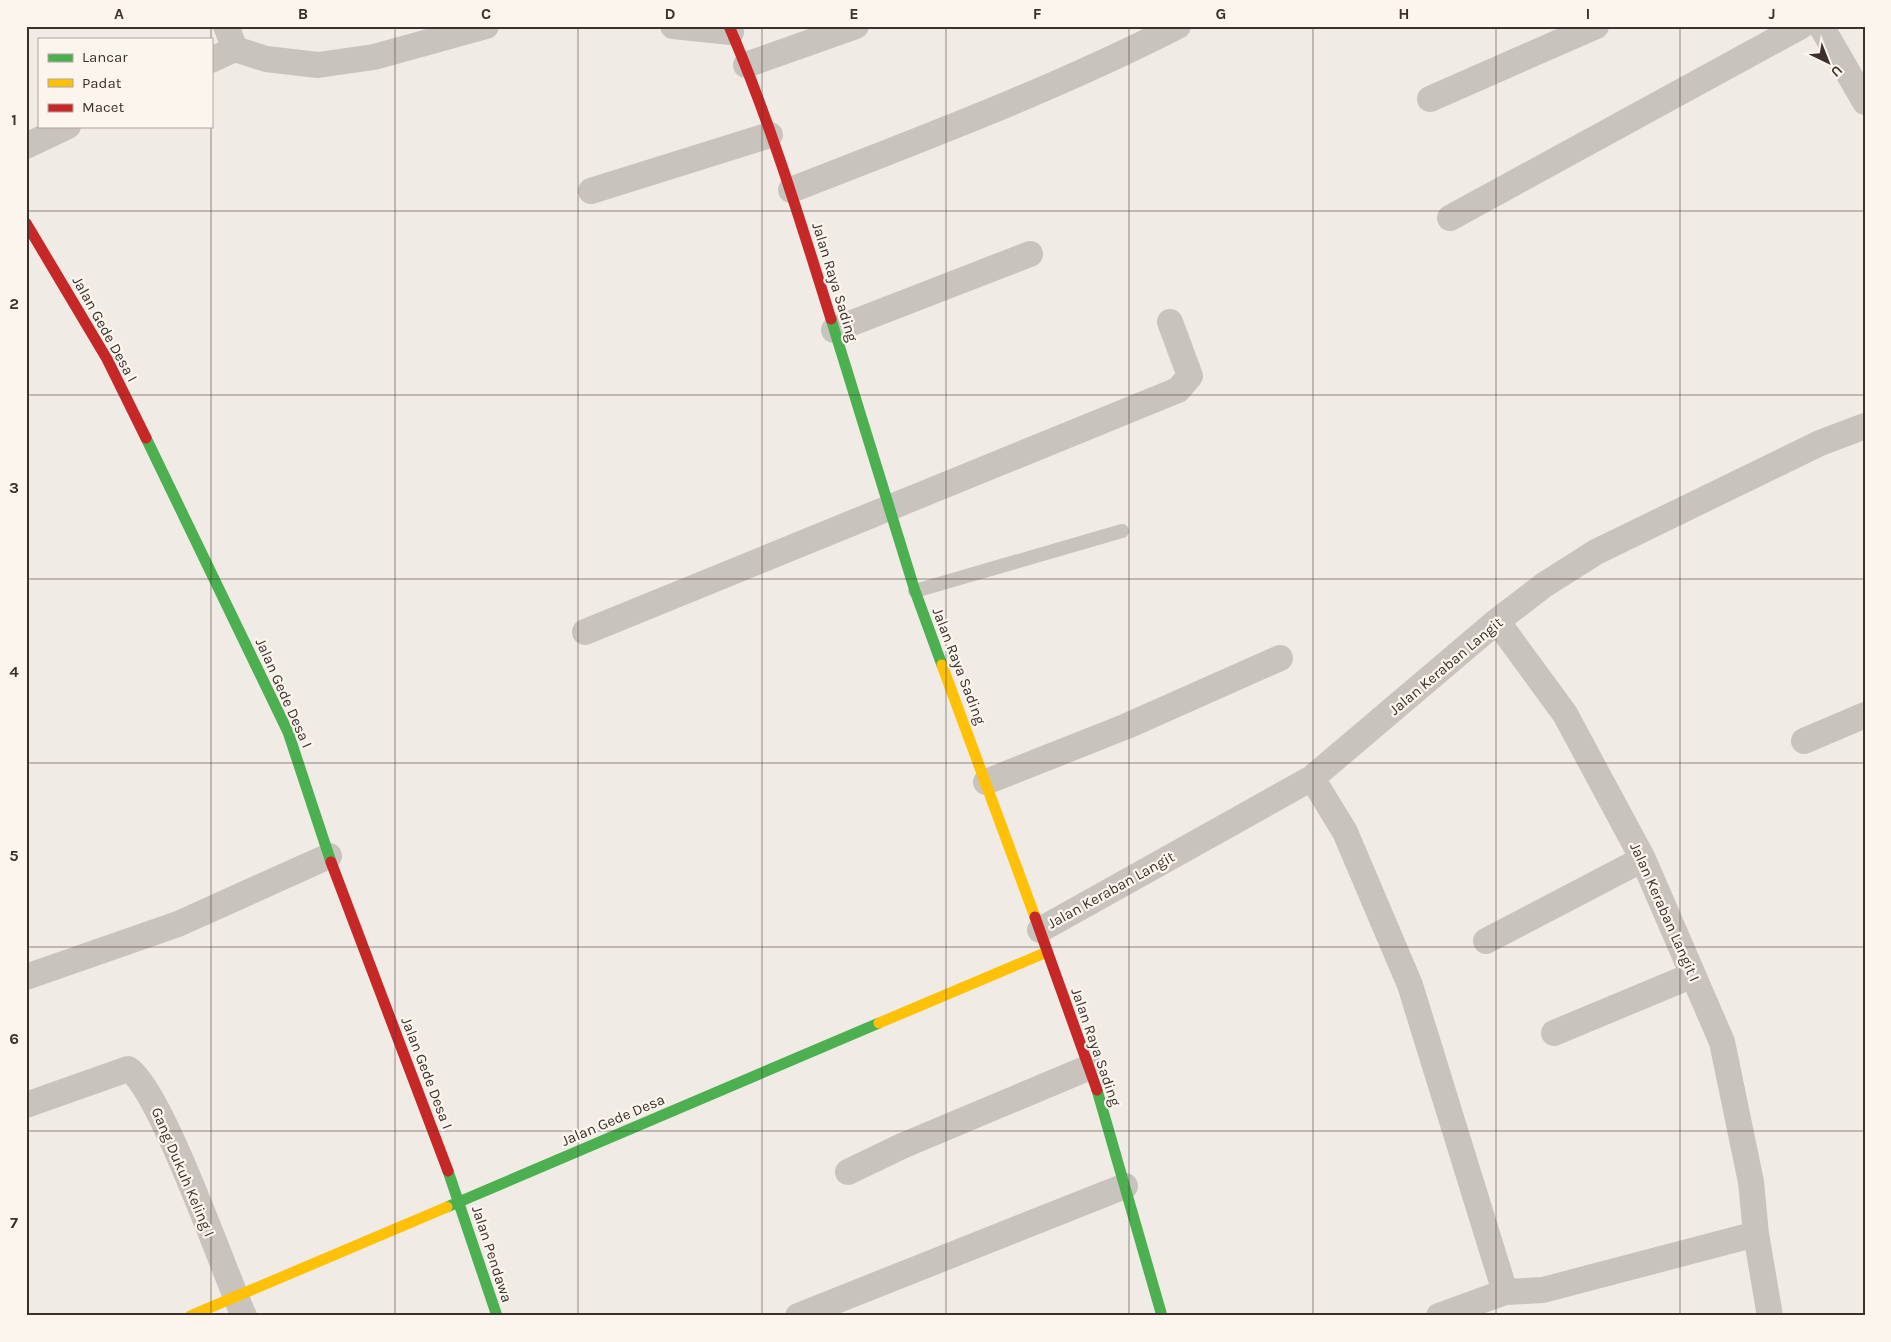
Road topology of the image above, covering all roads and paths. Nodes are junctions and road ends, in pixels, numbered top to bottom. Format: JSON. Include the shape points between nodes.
{"nodes":[{"id":1,"x":486,"y":26,"type":"edge"},
{"id":2,"x":673,"y":26,"type":"edge"},
{"id":3,"x":856,"y":26,"type":"edge"},
{"id":4,"x":1178,"y":26,"type":"edge"},
{"id":5,"x":1596,"y":26,"type":"edge"},
{"id":6,"x":1801,"y":26,"type":"edge"},
{"id":7,"x":1821,"y":26,"type":"edge"},
{"id":8,"x":730,"y":29,"type":"edge"},
{"id":9,"x":231,"y":38,"type":"edge"},
{"id":10,"x":212,"y":59,"type":"edge"},
{"id":11,"x":746,"y":65,"type":"junction"},
{"id":12,"x":1430,"y":99,"type":"dead end"},
{"id":13,"x":1865,"y":102,"type":"edge"},
{"id":14,"x":64,"y":128,"type":"edge"},
{"id":15,"x":770,"y":135,"type":"junction"},
{"id":16,"x":26,"y":146,"type":"edge"},
{"id":17,"x":791,"y":190,"type":"junction"},
{"id":18,"x":591,"y":191,"type":"dead end"},
{"id":19,"x":1450,"y":218,"type":"dead end"},
{"id":20,"x":26,"y":223,"type":"edge"},
{"id":21,"x":1030,"y":254,"type":"dead end"},
{"id":22,"x":1170,"y":322,"type":"dead end"},
{"id":23,"x":834,"y":330,"type":"junction"},
{"id":24,"x":1865,"y":426,"type":"edge"},
{"id":25,"x":890,"y":509,"type":"junction"},
{"id":26,"x":1122,"y":531,"type":"dead end"},
{"id":27,"x":915,"y":592,"type":"junction"},
{"id":28,"x":1503,"y":617,"type":"junction"},
{"id":29,"x":585,"y":632,"type":"dead end"},
{"id":30,"x":1280,"y":658,"type":"dead end"},
{"id":31,"x":1865,"y":715,"type":"edge"},
{"id":32,"x":1804,"y":741,"type":"dead end"},
{"id":33,"x":1312,"y":778,"type":"junction"},
{"id":34,"x":986,"y":782,"type":"junction"},
{"id":35,"x":329,"y":856,"type":"junction"},
{"id":36,"x":1643,"y":859,"type":"junction"},
{"id":37,"x":1044,"y":941,"type":"junction"},
{"id":38,"x":1486,"y":942,"type":"dead end"},
{"id":39,"x":1693,"y":975,"type":"junction"},
{"id":40,"x":26,"y":977,"type":"edge"},
{"id":41,"x":1554,"y":1033,"type":"dead end"},
{"id":42,"x":1090,"y":1067,"type":"junction"},
{"id":43,"x":26,"y":1104,"type":"edge"},
{"id":44,"x":848,"y":1172,"type":"dead end"},
{"id":45,"x":1124,"y":1186,"type":"junction"},
{"id":46,"x":459,"y":1201,"type":"junction"},
{"id":47,"x":1756,"y":1234,"type":"junction"},
{"id":48,"x":1505,"y":1292,"type":"junction"},
{"id":49,"x":240,"y":1307,"type":"edge"},
{"id":50,"x":190,"y":1316,"type":"edge"},
{"id":51,"x":497,"y":1316,"type":"edge"},
{"id":52,"x":798,"y":1316,"type":"edge"},
{"id":53,"x":1162,"y":1316,"type":"edge"},
{"id":54,"x":1439,"y":1316,"type":"edge"},
{"id":55,"x":1770,"y":1316,"type":"edge"}],
"edges":[{"from":1,"to":9,"type":"street","via":[[374,58],[318,66],[266,60]]},
{"from":2,"to":8,"type":"street"},
{"from":3,"to":11,"type":"street"},
{"from":4,"to":17,"type":"street","via":[[1116,57],[963,122]]},
{"from":5,"to":12,"type":"street"},
{"from":6,"to":19,"type":"street"},
{"from":7,"to":13,"type":"street"},
{"from":8,"to":11,"type":"street","name":"Jalan Raya Sading"},
{"from":9,"to":10,"type":"street"},
{"from":11,"to":15,"type":"street","name":"Jalan Raya Sading"},
{"from":14,"to":16,"type":"street"},
{"from":15,"to":17,"type":"street","name":"Jalan Raya Sading"},
{"from":15,"to":18,"type":"street"},
{"from":17,"to":23,"type":"street","name":"Jalan Raya Sading"},
{"from":20,"to":35,"type":"street","name":"Jalan Gede Desa I","via":[[107,359],[221,590],[288,732]]},
{"from":21,"to":23,"type":"street"},
{"from":22,"to":25,"type":"street","via":[[1190,376],[1178,390]]},
{"from":23,"to":25,"type":"street","name":"Jalan Raya Sading"},
{"from":24,"to":28,"type":"street","name":"Jalan Keraban Langit","via":[[1820,443],[1596,552],[1544,585]]},
{"from":25,"to":27,"type":"street","name":"Jalan Raya Sading"},
{"from":25,"to":29,"type":"street"},
{"from":26,"to":27,"type":"lane"},
{"from":27,"to":34,"type":"street","name":"Jalan Raya Sading"},
{"from":28,"to":33,"type":"street","name":"Jalan Keraban Langit"},
{"from":28,"to":36,"type":"street","name":"Jalan Keraban Langit I","via":[[1564,714]]},
{"from":30,"to":34,"type":"street","via":[[1127,726]]},
{"from":31,"to":32,"type":"street"},
{"from":33,"to":37,"type":"street","name":"Jalan Keraban Langit"},
{"from":33,"to":48,"type":"street","via":[[1345,832],[1410,985]]},
{"from":34,"to":37,"type":"street","name":"Jalan Raya Sading"},
{"from":35,"to":40,"type":"street","via":[[178,924]]},
{"from":35,"to":46,"type":"street","name":"Jalan Gede Desa I"},
{"from":36,"to":38,"type":"street"},
{"from":36,"to":39,"type":"street","name":"Jalan Keraban Langit I"},
{"from":37,"to":42,"type":"street","name":"Jalan Raya Sading"},
{"from":37,"to":46,"type":"street","name":"Jalan Gede Desa"},
{"from":39,"to":41,"type":"street"},
{"from":39,"to":47,"type":"street","name":"Jalan Keraban Langit I","via":[[1722,1042],[1751,1182]]},
{"from":42,"to":44,"type":"street"},
{"from":42,"to":45,"type":"street","name":"Jalan Raya Sading"},
{"from":43,"to":49,"type":"street","name":"Gang Dukuh Keling I","via":[[128,1069],[133,1072],[163,1119]]},
{"from":45,"to":52,"type":"street"},
{"from":45,"to":53,"type":"street","name":"Jalan Raya Sading"},
{"from":46,"to":49,"type":"street","name":"Jalan Gede Desa"},
{"from":46,"to":51,"type":"street","name":"Jalan Pendawa"},
{"from":47,"to":48,"type":"street","via":[[1543,1290]]},
{"from":47,"to":55,"type":"street","name":"Jalan Keraban Langit I"},
{"from":48,"to":54,"type":"street"},
{"from":49,"to":50,"type":"street","name":"Jalan Gede Desa"}]}
